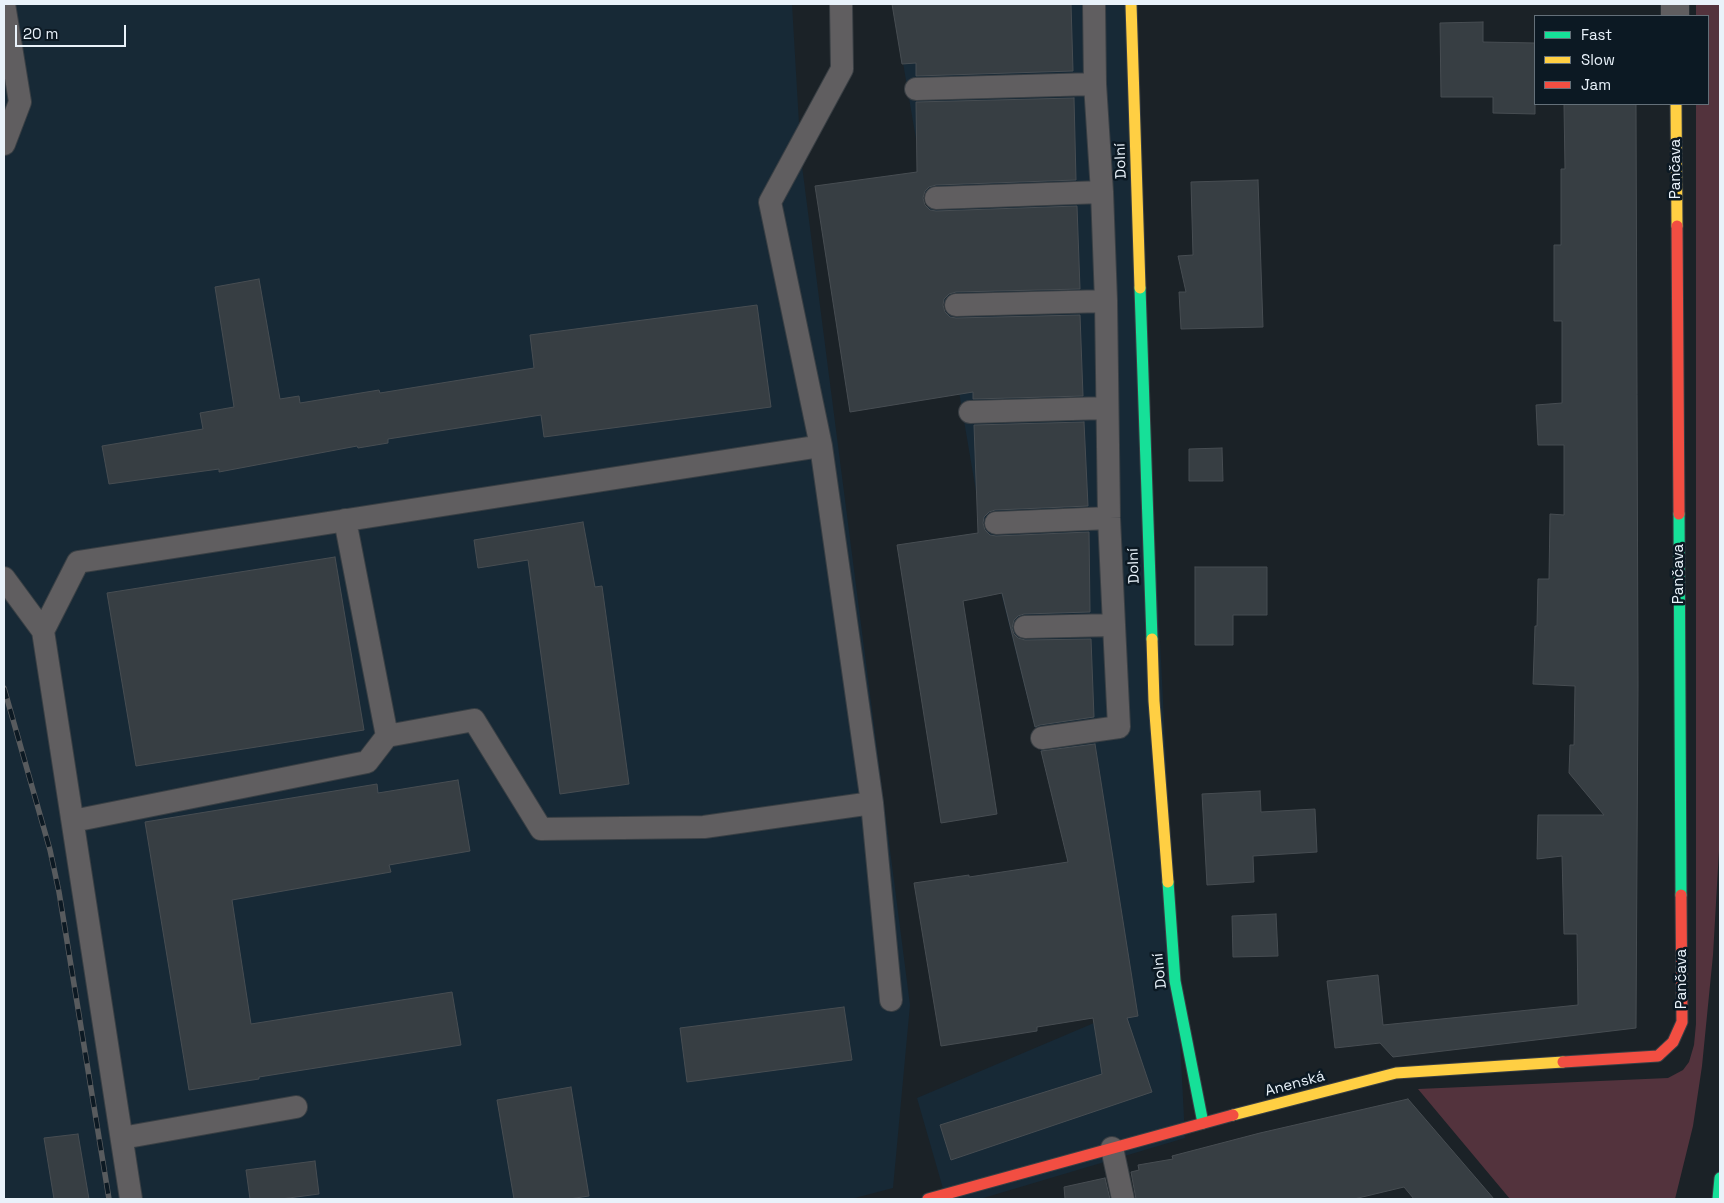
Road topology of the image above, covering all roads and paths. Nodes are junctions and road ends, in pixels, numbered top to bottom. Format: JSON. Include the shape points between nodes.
{"nodes":[{"id":1,"x":4,"y":4,"type":"edge"},
{"id":2,"x":841,"y":4,"type":"edge"},
{"id":3,"x":1094,"y":4,"type":"edge"},
{"id":4,"x":1131,"y":4,"type":"edge"},
{"id":5,"x":1095,"y":84,"type":"junction"},
{"id":6,"x":916,"y":89,"type":"dead end"},
{"id":7,"x":1676,"y":105,"type":"edge"},
{"id":8,"x":4,"y":144,"type":"edge"},
{"id":9,"x":1102,"y":192,"type":"junction"},
{"id":10,"x":936,"y":198,"type":"dead end"},
{"id":11,"x":1106,"y":301,"type":"junction"},
{"id":12,"x":956,"y":304,"type":"dead end"},
{"id":13,"x":1106,"y":408,"type":"junction"},
{"id":14,"x":970,"y":412,"type":"dead end"},
{"id":15,"x":821,"y":446,"type":"junction"},
{"id":16,"x":1109,"y":518,"type":"junction"},
{"id":17,"x":345,"y":520,"type":"junction"},
{"id":18,"x":996,"y":523,"type":"dead end"},
{"id":19,"x":4,"y":578,"type":"edge"},
{"id":20,"x":1114,"y":625,"type":"junction"},
{"id":21,"x":1025,"y":627,"type":"dead end"},
{"id":22,"x":44,"y":631,"type":"junction"},
{"id":23,"x":387,"y":736,"type":"junction"},
{"id":24,"x":1042,"y":738,"type":"dead end"},
{"id":25,"x":872,"y":803,"type":"junction"},
{"id":26,"x":73,"y":820,"type":"junction"},
{"id":27,"x":891,"y":1000,"type":"dead end"},
{"id":28,"x":1673,"y":1042,"type":"joint"},
{"id":29,"x":296,"y":1107,"type":"dead end"},
{"id":30,"x":1204,"y":1123,"type":"junction"},
{"id":31,"x":122,"y":1138,"type":"junction"},
{"id":32,"x":1112,"y":1148,"type":"junction"},
{"id":33,"x":1720,"y":1178,"type":"edge"},
{"id":34,"x":131,"y":1199,"type":"edge"},
{"id":35,"x":928,"y":1199,"type":"edge"},
{"id":36,"x":1123,"y":1199,"type":"edge"},
{"id":37,"x":1718,"y":1199,"type":"edge"}],
"edges":[{"from":1,"to":8,"type":"lane","via":[[20,102]]},
{"from":2,"to":15,"type":"lane","via":[[842,69],[770,202]]},
{"from":3,"to":5,"type":"lane"},
{"from":4,"to":30,"type":"street","name":"Dolní","via":[[1154,701],[1175,981]]},
{"from":5,"to":6,"type":"lane"},
{"from":5,"to":9,"type":"lane"},
{"from":7,"to":28,"type":"street","name":"Pančava","via":[[1682,1022]]},
{"from":9,"to":10,"type":"lane"},
{"from":9,"to":11,"type":"lane"},
{"from":11,"to":12,"type":"lane"},
{"from":11,"to":13,"type":"lane"},
{"from":13,"to":14,"type":"lane"},
{"from":13,"to":16,"type":"lane"},
{"from":15,"to":17,"type":"lane"},
{"from":15,"to":25,"type":"lane"},
{"from":16,"to":18,"type":"lane"},
{"from":16,"to":20,"type":"lane"},
{"from":17,"to":22,"type":"lane","via":[[78,562]]},
{"from":17,"to":23,"type":"lane"},
{"from":19,"to":22,"type":"lane"},
{"from":20,"to":21,"type":"lane"},
{"from":20,"to":24,"type":"lane","via":[[1119,727]]},
{"from":22,"to":26,"type":"lane"},
{"from":23,"to":25,"type":"lane","via":[[474,720],[541,829],[704,828]]},
{"from":23,"to":26,"type":"lane","via":[[367,762]]},
{"from":25,"to":27,"type":"lane"},
{"from":26,"to":31,"type":"lane"},
{"from":28,"to":30,"type":"street","name":"Anenská","via":[[1658,1056],[1396,1073]]},
{"from":29,"to":31,"type":"lane"},
{"from":30,"to":32,"type":"street","name":"Anenská"},
{"from":31,"to":34,"type":"lane"},
{"from":32,"to":35,"type":"street","name":"Anenská"},
{"from":32,"to":36,"type":"lane"},
{"from":33,"to":37,"type":"street"}]}
